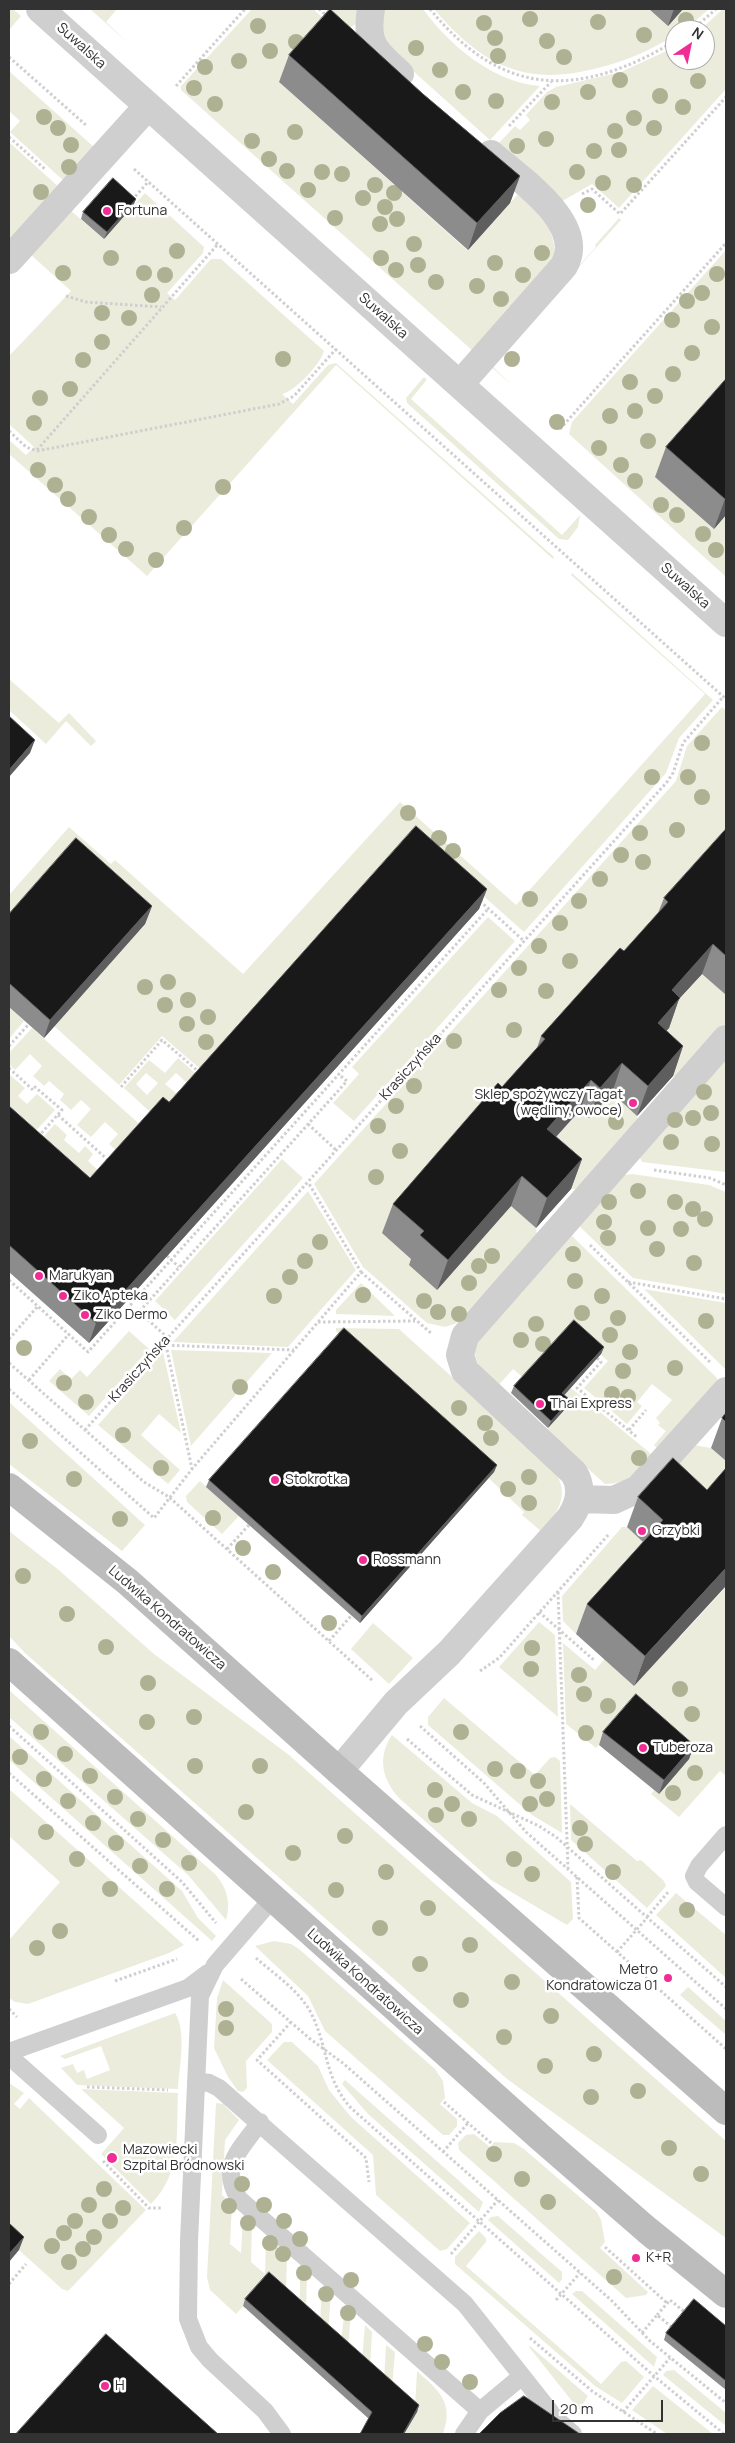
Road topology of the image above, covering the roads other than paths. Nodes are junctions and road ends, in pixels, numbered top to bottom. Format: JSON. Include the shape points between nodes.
{"nodes":[{"id":1,"x":371,"y":9,"type":"edge"},
{"id":2,"x":45,"y":10,"type":"edge"},
{"id":3,"x":416,"y":88,"type":"edge"},
{"id":4,"x":148,"y":106,"type":"junction"},
{"id":5,"x":479,"y":144,"type":"edge"},
{"id":6,"x":9,"y":260,"type":"edge"},
{"id":7,"x":460,"y":384,"type":"junction"},
{"id":8,"x":726,"y":621,"type":"edge"},
{"id":9,"x":726,"y":1039,"type":"edge"},
{"id":10,"x":726,"y":1391,"type":"edge"},
{"id":11,"x":9,"y":1487,"type":"edge"},
{"id":12,"x":579,"y":1499,"type":"junction"},
{"id":13,"x":9,"y":1662,"type":"edge"},
{"id":14,"x":339,"y":1771,"type":"junction"},
{"id":15,"x":726,"y":1835,"type":"edge"},
{"id":16,"x":272,"y":1899,"type":"junction"},
{"id":17,"x":726,"y":1907,"type":"edge"},
{"id":18,"x":210,"y":1971,"type":"junction"},
{"id":19,"x":9,"y":2052,"type":"edge"},
{"id":20,"x":9,"y":2056,"type":"edge"},
{"id":21,"x":195,"y":2086,"type":"junction"},
{"id":22,"x":726,"y":2112,"type":"edge"},
{"id":23,"x":260,"y":2122,"type":"junction"},
{"id":24,"x":98,"y":2135,"type":"dead end"},
{"id":25,"x":726,"y":2294,"type":"edge"},
{"id":26,"x":522,"y":2376,"type":"junction"},
{"id":27,"x":480,"y":2410,"type":"junction"},
{"id":28,"x":282,"y":2434,"type":"edge"},
{"id":29,"x":464,"y":2434,"type":"edge"},
{"id":30,"x":573,"y":2434,"type":"edge"}],
"edges":[{"from":1,"to":3,"type":"street","via":[[368,36],[373,47]]},
{"from":2,"to":4,"type":"street","name":"Suwalska"},
{"from":4,"to":6,"type":"street"},
{"from":4,"to":7,"type":"street","name":"Suwalska"},
{"from":5,"to":7,"type":"street","via":[[553,211],[567,231],[571,250],[564,266]]},
{"from":7,"to":8,"type":"street","name":"Suwalska"},
{"from":9,"to":12,"type":"street","via":[[468,1330],[460,1350],[460,1361],[469,1376],[574,1473],[579,1485]]},
{"from":10,"to":12,"type":"street","via":[[643,1485],[614,1500]]},
{"from":11,"to":14,"type":"main road","name":"Ludwika Kondratowicza","via":[[128,1582]]},
{"from":12,"to":14,"type":"street","via":[[570,1518],[449,1653],[396,1703]]},
{"from":13,"to":16,"type":"main road","name":"Ludwika Kondratowicza"},
{"from":14,"to":22,"type":"main road","name":"Ludwika Kondratowicza"},
{"from":15,"to":17,"type":"lane","via":[[694,1876]]},
{"from":16,"to":18,"type":"lane"},
{"from":16,"to":25,"type":"main road","name":"Ludwika Kondratowicza","via":[[646,2230]]},
{"from":18,"to":19,"type":"lane","via":[[188,1988]]},
{"from":18,"to":21,"type":"lane","via":[[199,2004]]},
{"from":20,"to":24,"type":"lane"},
{"from":21,"to":23,"type":"lane","via":[[209,2083],[219,2088]]},
{"from":21,"to":28,"type":"lane","via":[[189,2241],[190,2326],[199,2347],[210,2360],[265,2411]]},
{"from":23,"to":26,"type":"lane","via":[[465,2304]]},
{"from":23,"to":27,"type":"lane","via":[[230,2166],[231,2184],[239,2199]]},
{"from":26,"to":27,"type":"lane"},
{"from":26,"to":30,"type":"lane","via":[[556,2419]]},
{"from":27,"to":29,"type":"lane"}]}
